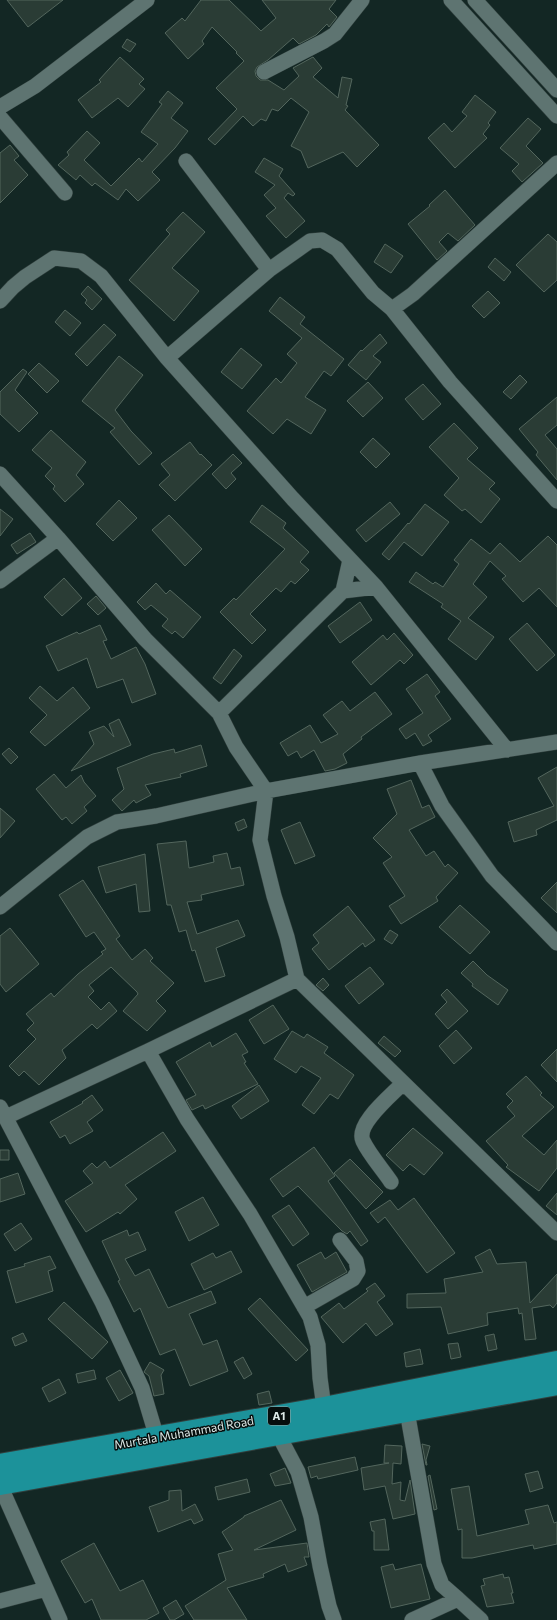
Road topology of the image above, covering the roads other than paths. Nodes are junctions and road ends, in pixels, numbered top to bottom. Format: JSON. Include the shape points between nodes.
{"nodes":[{"id":1,"x":147,"y":0,"type":"edge"},
{"id":2,"x":362,"y":0,"type":"edge"},
{"id":3,"x":451,"y":0,"type":"edge"},
{"id":4,"x":475,"y":0,"type":"edge"},
{"id":5,"x":264,"y":72,"type":"dead end"},
{"id":6,"x":557,"y":90,"type":"edge"},
{"id":7,"x":0,"y":107,"type":"edge"},
{"id":8,"x":557,"y":116,"type":"edge"},
{"id":9,"x":0,"y":117,"type":"edge"},
{"id":10,"x":186,"y":161,"type":"dead end"},
{"id":11,"x":557,"y":163,"type":"edge"},
{"id":12,"x":66,"y":193,"type":"dead end"},
{"id":13,"x":269,"y":270,"type":"junction"},
{"id":14,"x":0,"y":302,"type":"edge"},
{"id":15,"x":392,"y":309,"type":"junction"},
{"id":16,"x":167,"y":358,"type":"junction"},
{"id":17,"x":0,"y":474,"type":"edge"},
{"id":18,"x":557,"y":501,"type":"edge"},
{"id":19,"x":58,"y":538,"type":"junction"},
{"id":20,"x":350,"y":560,"type":"junction"},
{"id":21,"x":0,"y":581,"type":"edge"},
{"id":22,"x":376,"y":587,"type":"junction"},
{"id":23,"x":343,"y":591,"type":"junction"},
{"id":24,"x":219,"y":713,"type":"junction"},
{"id":25,"x":557,"y":742,"type":"edge"},
{"id":26,"x":508,"y":750,"type":"junction"},
{"id":27,"x":420,"y":763,"type":"junction"},
{"id":28,"x":266,"y":790,"type":"junction"},
{"id":29,"x":0,"y":907,"type":"edge"},
{"id":30,"x":557,"y":943,"type":"edge"},
{"id":31,"x":297,"y":979,"type":"junction"},
{"id":32,"x":148,"y":1052,"type":"junction"},
{"id":33,"x":403,"y":1083,"type":"junction"},
{"id":34,"x":3,"y":1112,"type":"edge"},
{"id":35,"x":392,"y":1182,"type":"dead end"},
{"id":36,"x":557,"y":1233,"type":"edge"},
{"id":37,"x":340,"y":1240,"type":"dead end"},
{"id":38,"x":304,"y":1307,"type":"junction"},
{"id":39,"x":557,"y":1362,"type":"edge"},
{"id":40,"x":557,"y":1384,"type":"edge"},
{"id":41,"x":324,"y":1408,"type":"junction"},
{"id":42,"x":407,"y":1411,"type":"junction"},
{"id":43,"x":278,"y":1434,"type":"junction"},
{"id":44,"x":158,"y":1438,"type":"junction"},
{"id":45,"x":0,"y":1465,"type":"edge"},
{"id":46,"x":0,"y":1484,"type":"edge"},
{"id":47,"x":46,"y":1589,"type":"junction"},
{"id":48,"x":458,"y":1599,"type":"junction"},
{"id":49,"x":0,"y":1601,"type":"edge"},
{"id":50,"x":60,"y":1620,"type":"edge"},
{"id":51,"x":334,"y":1620,"type":"edge"},
{"id":52,"x":412,"y":1620,"type":"edge"},
{"id":53,"x":481,"y":1620,"type":"edge"}],
"edges":[{"from":1,"to":7,"type":"street","via":[[35,86]]},
{"from":2,"to":5,"type":"street","via":[[334,34],[324,42]]},
{"from":3,"to":8,"type":"street"},
{"from":4,"to":6,"type":"street"},
{"from":9,"to":12,"type":"street"},
{"from":10,"to":13,"type":"street"},
{"from":11,"to":15,"type":"street","via":[[413,294]]},
{"from":13,"to":15,"type":"street","via":[[310,241],[322,240],[337,249],[373,293]]},
{"from":13,"to":16,"type":"street"},
{"from":14,"to":16,"type":"street","via":[[25,277],[54,258],[81,261],[101,276]]},
{"from":15,"to":18,"type":"street","via":[[450,382]]},
{"from":16,"to":20,"type":"street"},
{"from":17,"to":19,"type":"street"},
{"from":19,"to":21,"type":"street"},
{"from":19,"to":24,"type":"street","via":[[145,639]]},
{"from":20,"to":22,"type":"street"},
{"from":20,"to":23,"type":"street"},
{"from":22,"to":23,"type":"street"},
{"from":22,"to":26,"type":"street"},
{"from":23,"to":24,"type":"street"},
{"from":24,"to":28,"type":"street","via":[[236,747]]},
{"from":25,"to":26,"type":"street"},
{"from":26,"to":27,"type":"street"},
{"from":27,"to":28,"type":"street"},
{"from":27,"to":30,"type":"street","via":[[442,806],[492,876]]},
{"from":28,"to":29,"type":"street","via":[[156,816],[117,822],[87,837]]},
{"from":28,"to":31,"type":"street","via":[[260,840]]},
{"from":31,"to":32,"type":"street"},
{"from":31,"to":33,"type":"street"},
{"from":32,"to":34,"type":"street"},
{"from":32,"to":38,"type":"street","via":[[187,1119],[250,1214]]},
{"from":33,"to":35,"type":"street","via":[[368,1119],[362,1130],[363,1140]]},
{"from":33,"to":36,"type":"street"},
{"from":34,"to":44,"type":"street","via":[[102,1302],[142,1388]]},
{"from":37,"to":38,"type":"street","via":[[356,1261],[358,1271],[353,1279]]},
{"from":38,"to":41,"type":"street","via":[[318,1345]]},
{"from":39,"to":41,"type":"highway","name":"Murtala Muhammad Road","number":"A1"},
{"from":40,"to":42,"type":"highway","name":"Murtala Muhammad Road","number":"A1"},
{"from":41,"to":44,"type":"highway","name":"Murtala Muhammad Road","number":"A1"},
{"from":42,"to":43,"type":"highway","name":"Murtala Muhammad Road","number":"A1"},
{"from":42,"to":48,"type":"street","via":[[434,1564],[442,1585]]},
{"from":43,"to":46,"type":"highway","name":"Murtala Muhammad Road","number":"A1"},
{"from":43,"to":51,"type":"street","via":[[298,1472]]},
{"from":44,"to":45,"type":"highway","name":"Murtala Muhammad Road","number":"A1"},
{"from":46,"to":47,"type":"street"},
{"from":47,"to":49,"type":"street"},
{"from":47,"to":50,"type":"street"},
{"from":48,"to":52,"type":"street"},
{"from":48,"to":53,"type":"street"}]}
